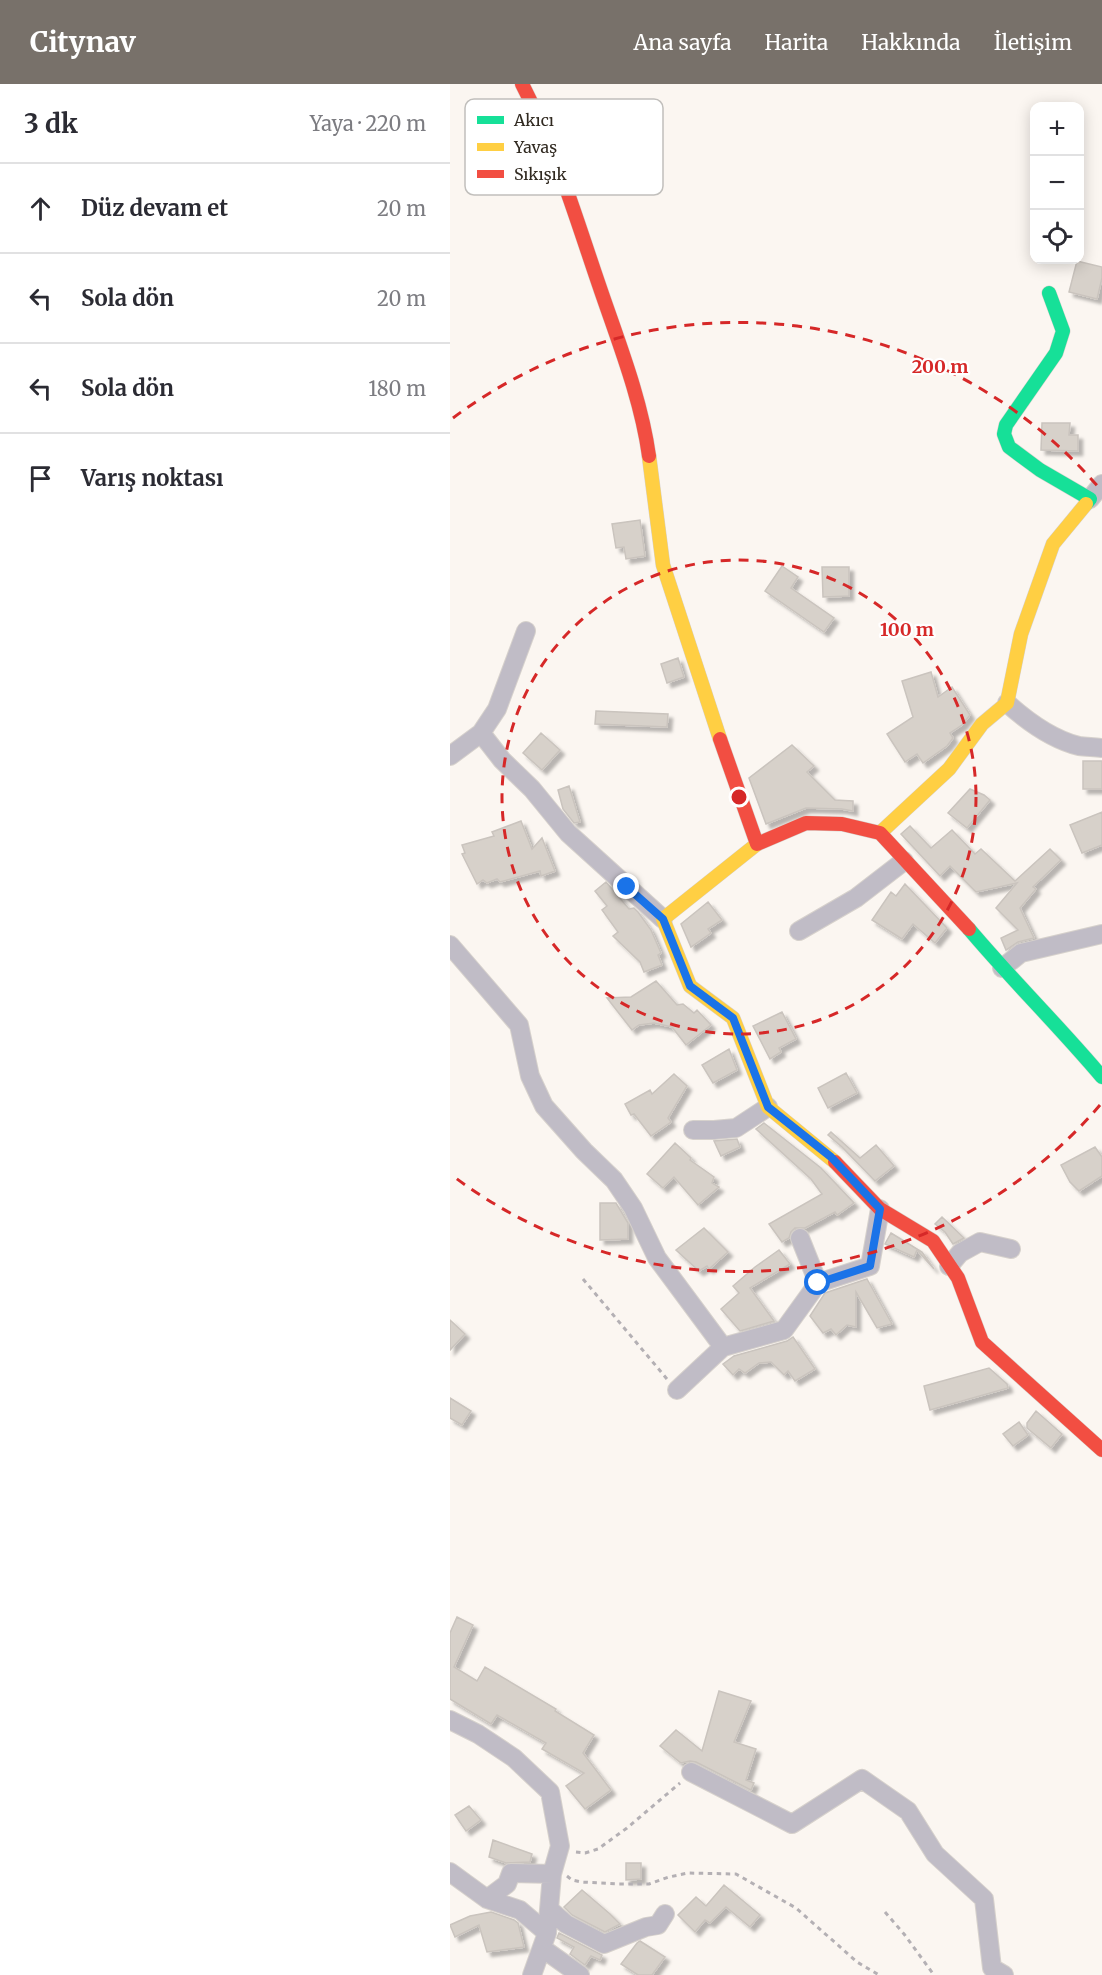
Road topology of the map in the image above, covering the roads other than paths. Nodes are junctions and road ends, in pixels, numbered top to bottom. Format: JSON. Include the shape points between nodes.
{"nodes":[{"id":1,"x":522,"y":84,"type":"edge"},
{"id":2,"x":530,"y":99,"type":"edge"},
{"id":3,"x":568,"y":195,"type":"edge"},
{"id":4,"x":1049,"y":293,"type":"dead end"},
{"id":5,"x":1102,"y":484,"type":"edge"},
{"id":6,"x":1090,"y":499,"type":"junction"},
{"id":7,"x":526,"y":631,"type":"dead end"},
{"id":8,"x":1007,"y":703,"type":"junction"},
{"id":9,"x":481,"y":733,"type":"junction"},
{"id":10,"x":1102,"y":748,"type":"edge"},
{"id":11,"x":450,"y":756,"type":"edge"},
{"id":12,"x":880,"y":833,"type":"junction"},
{"id":13,"x":757,"y":844,"type":"junction"},
{"id":14,"x":904,"y":861,"type":"junction"},
{"id":15,"x":663,"y":919,"type":"junction"},
{"id":16,"x":799,"y":932,"type":"dead end"},
{"id":17,"x":1102,"y":934,"type":"edge"},
{"id":18,"x":450,"y":945,"type":"edge"},
{"id":19,"x":1002,"y":968,"type":"junction"},
{"id":20,"x":1102,"y":1077,"type":"edge"},
{"id":21,"x":768,"y":1107,"type":"junction"},
{"id":22,"x":693,"y":1130,"type":"dead end"},
{"id":23,"x":880,"y":1209,"type":"junction"},
{"id":24,"x":800,"y":1238,"type":"dead end"},
{"id":25,"x":1011,"y":1249,"type":"dead end"},
{"id":26,"x":949,"y":1266,"type":"junction"},
{"id":27,"x":818,"y":1283,"type":"junction"},
{"id":28,"x":723,"y":1347,"type":"junction"},
{"id":29,"x":677,"y":1390,"type":"road end"},
{"id":30,"x":1102,"y":1450,"type":"edge"},
{"id":31,"x":450,"y":1720,"type":"edge"},
{"id":32,"x":691,"y":1772,"type":"road end"},
{"id":33,"x":555,"y":1863,"type":"junction"},
{"id":34,"x":450,"y":1872,"type":"edge"},
{"id":35,"x":487,"y":1899,"type":"junction"},
{"id":36,"x":549,"y":1910,"type":"junction"},
{"id":37,"x":665,"y":1914,"type":"dead end"},
{"id":38,"x":545,"y":1940,"type":"junction"},
{"id":39,"x":532,"y":1975,"type":"edge"},
{"id":40,"x":580,"y":1975,"type":"edge"},
{"id":41,"x":1004,"y":1975,"type":"edge"}],
"edges":[{"from":1,"to":2,"type":"street"},
{"from":3,"to":13,"type":"street","via":[[629,374],[646,436],[663,566]]},
{"from":4,"to":6,"type":"street","via":[[1063,331],[1056,353],[1006,425],[1004,434],[1009,447]]},
{"from":5,"to":6,"type":"street"},
{"from":6,"to":8,"type":"street","via":[[1053,544],[1021,634]]},
{"from":7,"to":9,"type":"street","via":[[496,709]]},
{"from":8,"to":10,"type":"street","via":[[1051,735],[1079,746]]},
{"from":8,"to":12,"type":"street","via":[[982,724],[949,769]]},
{"from":9,"to":11,"type":"street"},
{"from":9,"to":15,"type":"street","via":[[568,833]]},
{"from":12,"to":13,"type":"street","via":[[842,824],[806,823]]},
{"from":12,"to":14,"type":"street"},
{"from":13,"to":15,"type":"street"},
{"from":14,"to":16,"type":"street","via":[[856,898]]},
{"from":14,"to":19,"type":"street"},
{"from":15,"to":21,"type":"street","via":[[690,986],[733,1018]]},
{"from":17,"to":19,"type":"street","via":[[1021,953]]},
{"from":18,"to":28,"type":"street","via":[[519,1025],[530,1076],[544,1106],[614,1180],[633,1208],[657,1258]]},
{"from":19,"to":20,"type":"street"},
{"from":21,"to":22,"type":"street","via":[[736,1128]]},
{"from":21,"to":23,"type":"street","via":[[831,1157]]},
{"from":23,"to":26,"type":"street","via":[[933,1241]]},
{"from":23,"to":27,"type":"street","via":[[870,1266]]},
{"from":24,"to":27,"type":"street"},
{"from":25,"to":26,"type":"street","via":[[980,1242],[960,1253]]},
{"from":26,"to":30,"type":"street","via":[[958,1278],[982,1342]]},
{"from":27,"to":28,"type":"street","via":[[784,1330]]},
{"from":28,"to":29,"type":"street"},
{"from":31,"to":33,"type":"street","via":[[514,1758],[550,1792],[560,1846]]},
{"from":32,"to":41,"type":"street","via":[[792,1824],[862,1779],[908,1811],[935,1854],[984,1899],[992,1968]]},
{"from":33,"to":35,"type":"street","via":[[512,1873],[507,1884]]},
{"from":33,"to":36,"type":"street"},
{"from":34,"to":35,"type":"street"},
{"from":35,"to":38,"type":"street","via":[[520,1910]]},
{"from":36,"to":37,"type":"street","via":[[604,1944],[658,1925]]},
{"from":36,"to":38,"type":"street"},
{"from":38,"to":39,"type":"street"},
{"from":38,"to":40,"type":"street"}]}
